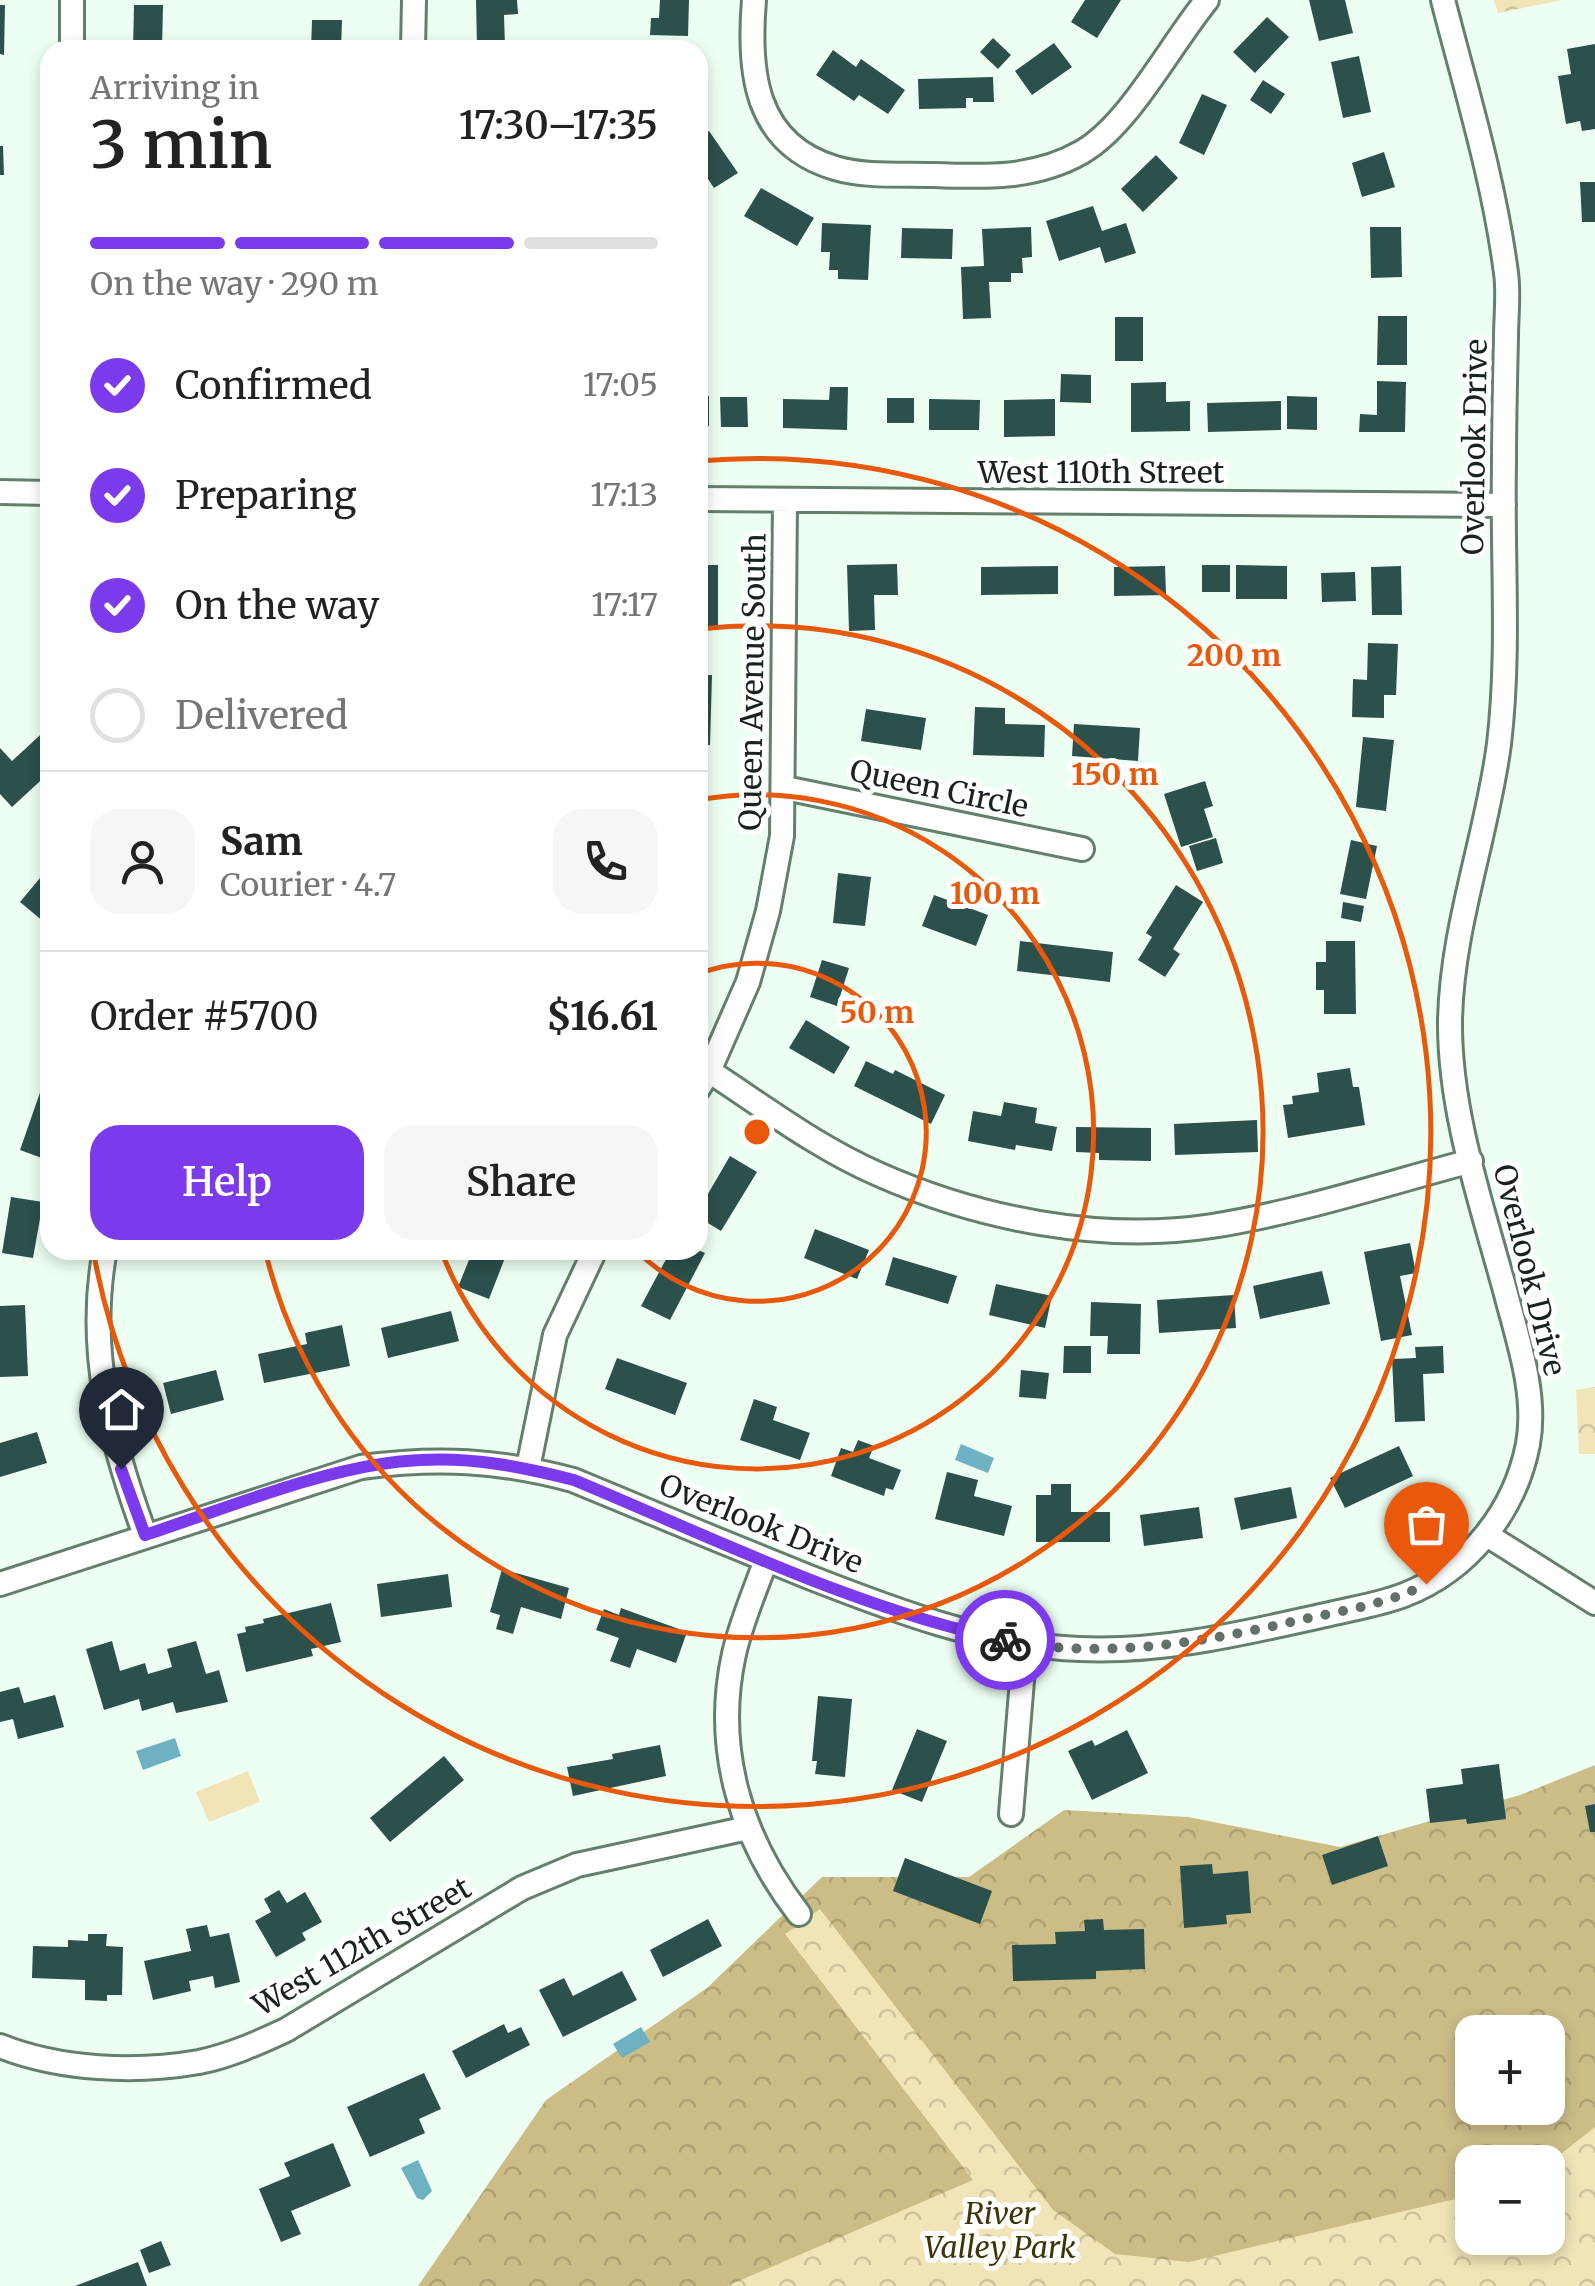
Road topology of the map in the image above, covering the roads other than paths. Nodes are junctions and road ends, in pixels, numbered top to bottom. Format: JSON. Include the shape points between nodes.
{"nodes":[{"id":1,"x":72,"y":0,"type":"edge"},
{"id":2,"x":414,"y":0,"type":"edge"},
{"id":3,"x":754,"y":0,"type":"edge"},
{"id":4,"x":1207,"y":0,"type":"edge"},
{"id":5,"x":1442,"y":0,"type":"edge"},
{"id":6,"x":72,"y":40,"type":"edge"},
{"id":7,"x":413,"y":40,"type":"edge"},
{"id":8,"x":0,"y":492,"type":"edge"},
{"id":9,"x":40,"y":493,"type":"edge"},
{"id":10,"x":708,"y":500,"type":"edge"},
{"id":11,"x":784,"y":500,"type":"junction"},
{"id":12,"x":1504,"y":505,"type":"junction"},
{"id":13,"x":784,"y":788,"type":"junction"},
{"id":14,"x":1082,"y":849,"type":"dead end"},
{"id":15,"x":708,"y":1069,"type":"edge"},
{"id":16,"x":708,"y":1083,"type":"edge"},
{"id":17,"x":1470,"y":1161,"type":"junction"},
{"id":18,"x":104,"y":1260,"type":"edge"},
{"id":19,"x":590,"y":1260,"type":"edge"},
{"id":20,"x":528,"y":1468,"type":"junction"},
{"id":21,"x":145,"y":1535,"type":"junction"},
{"id":22,"x":1487,"y":1535,"type":"junction"},
{"id":23,"x":766,"y":1560,"type":"junction"},
{"id":24,"x":0,"y":1584,"type":"edge"},
{"id":25,"x":1595,"y":1603,"type":"edge"},
{"id":26,"x":1025,"y":1644,"type":"junction"},
{"id":27,"x":1010,"y":1814,"type":"dead end"},
{"id":28,"x":748,"y":1828,"type":"junction"},
{"id":29,"x":799,"y":1914,"type":"dead end"},
{"id":30,"x":0,"y":2046,"type":"edge"}],
"edges":[{"from":1,"to":6,"type":"street"},
{"from":2,"to":7,"type":"street"},
{"from":3,"to":4,"type":"street","via":[[750,48],[764,110],[807,156],[866,173],[990,177],[1055,166],[1110,131]]},
{"from":5,"to":12,"type":"street","name":"Overlook Drive","via":[[1491,187],[1507,280]]},
{"from":8,"to":9,"type":"street"},
{"from":10,"to":11,"type":"street","name":"West 110th Street"},
{"from":11,"to":12,"type":"street","name":"West 110th Street"},
{"from":11,"to":13,"type":"street","name":"Queen Avenue South"},
{"from":12,"to":17,"type":"street","name":"Overlook Drive","via":[[1499,740],[1456,952],[1450,1022]]},
{"from":13,"to":14,"type":"street","name":"Queen Circle"},
{"from":13,"to":15,"type":"street","name":"Queen Avenue South","via":[[768,910],[748,982]]},
{"from":16,"to":17,"type":"street","via":[[876,1174],[943,1200],[1082,1228],[1208,1226]]},
{"from":17,"to":22,"type":"street","name":"Overlook Drive","via":[[1530,1395],[1530,1437],[1519,1477]]},
{"from":18,"to":21,"type":"street","via":[[96,1339],[105,1405]]},
{"from":19,"to":20,"type":"street","via":[[554,1335]]},
{"from":20,"to":21,"type":"street","name":"Overlook Drive","via":[[420,1460],[361,1467]]},
{"from":20,"to":23,"type":"street","name":"Overlook Drive","via":[[574,1480]]},
{"from":21,"to":24,"type":"street","name":"Overlook Drive"},
{"from":22,"to":25,"type":"street"},
{"from":22,"to":26,"type":"street","name":"Overlook Drive","via":[[1444,1574],[1407,1594],[1348,1610],[1155,1647]]},
{"from":23,"to":26,"type":"street","name":"Overlook Drive","via":[[927,1620]]},
{"from":23,"to":28,"type":"street","via":[[734,1655],[728,1704],[728,1754]]},
{"from":26,"to":27,"type":"street"},
{"from":28,"to":29,"type":"street","via":[[772,1880]]},
{"from":28,"to":30,"type":"street","name":"West 112th Street","via":[[577,1866],[522,1888],[286,2030],[200,2062],[70,2064]]}]}
